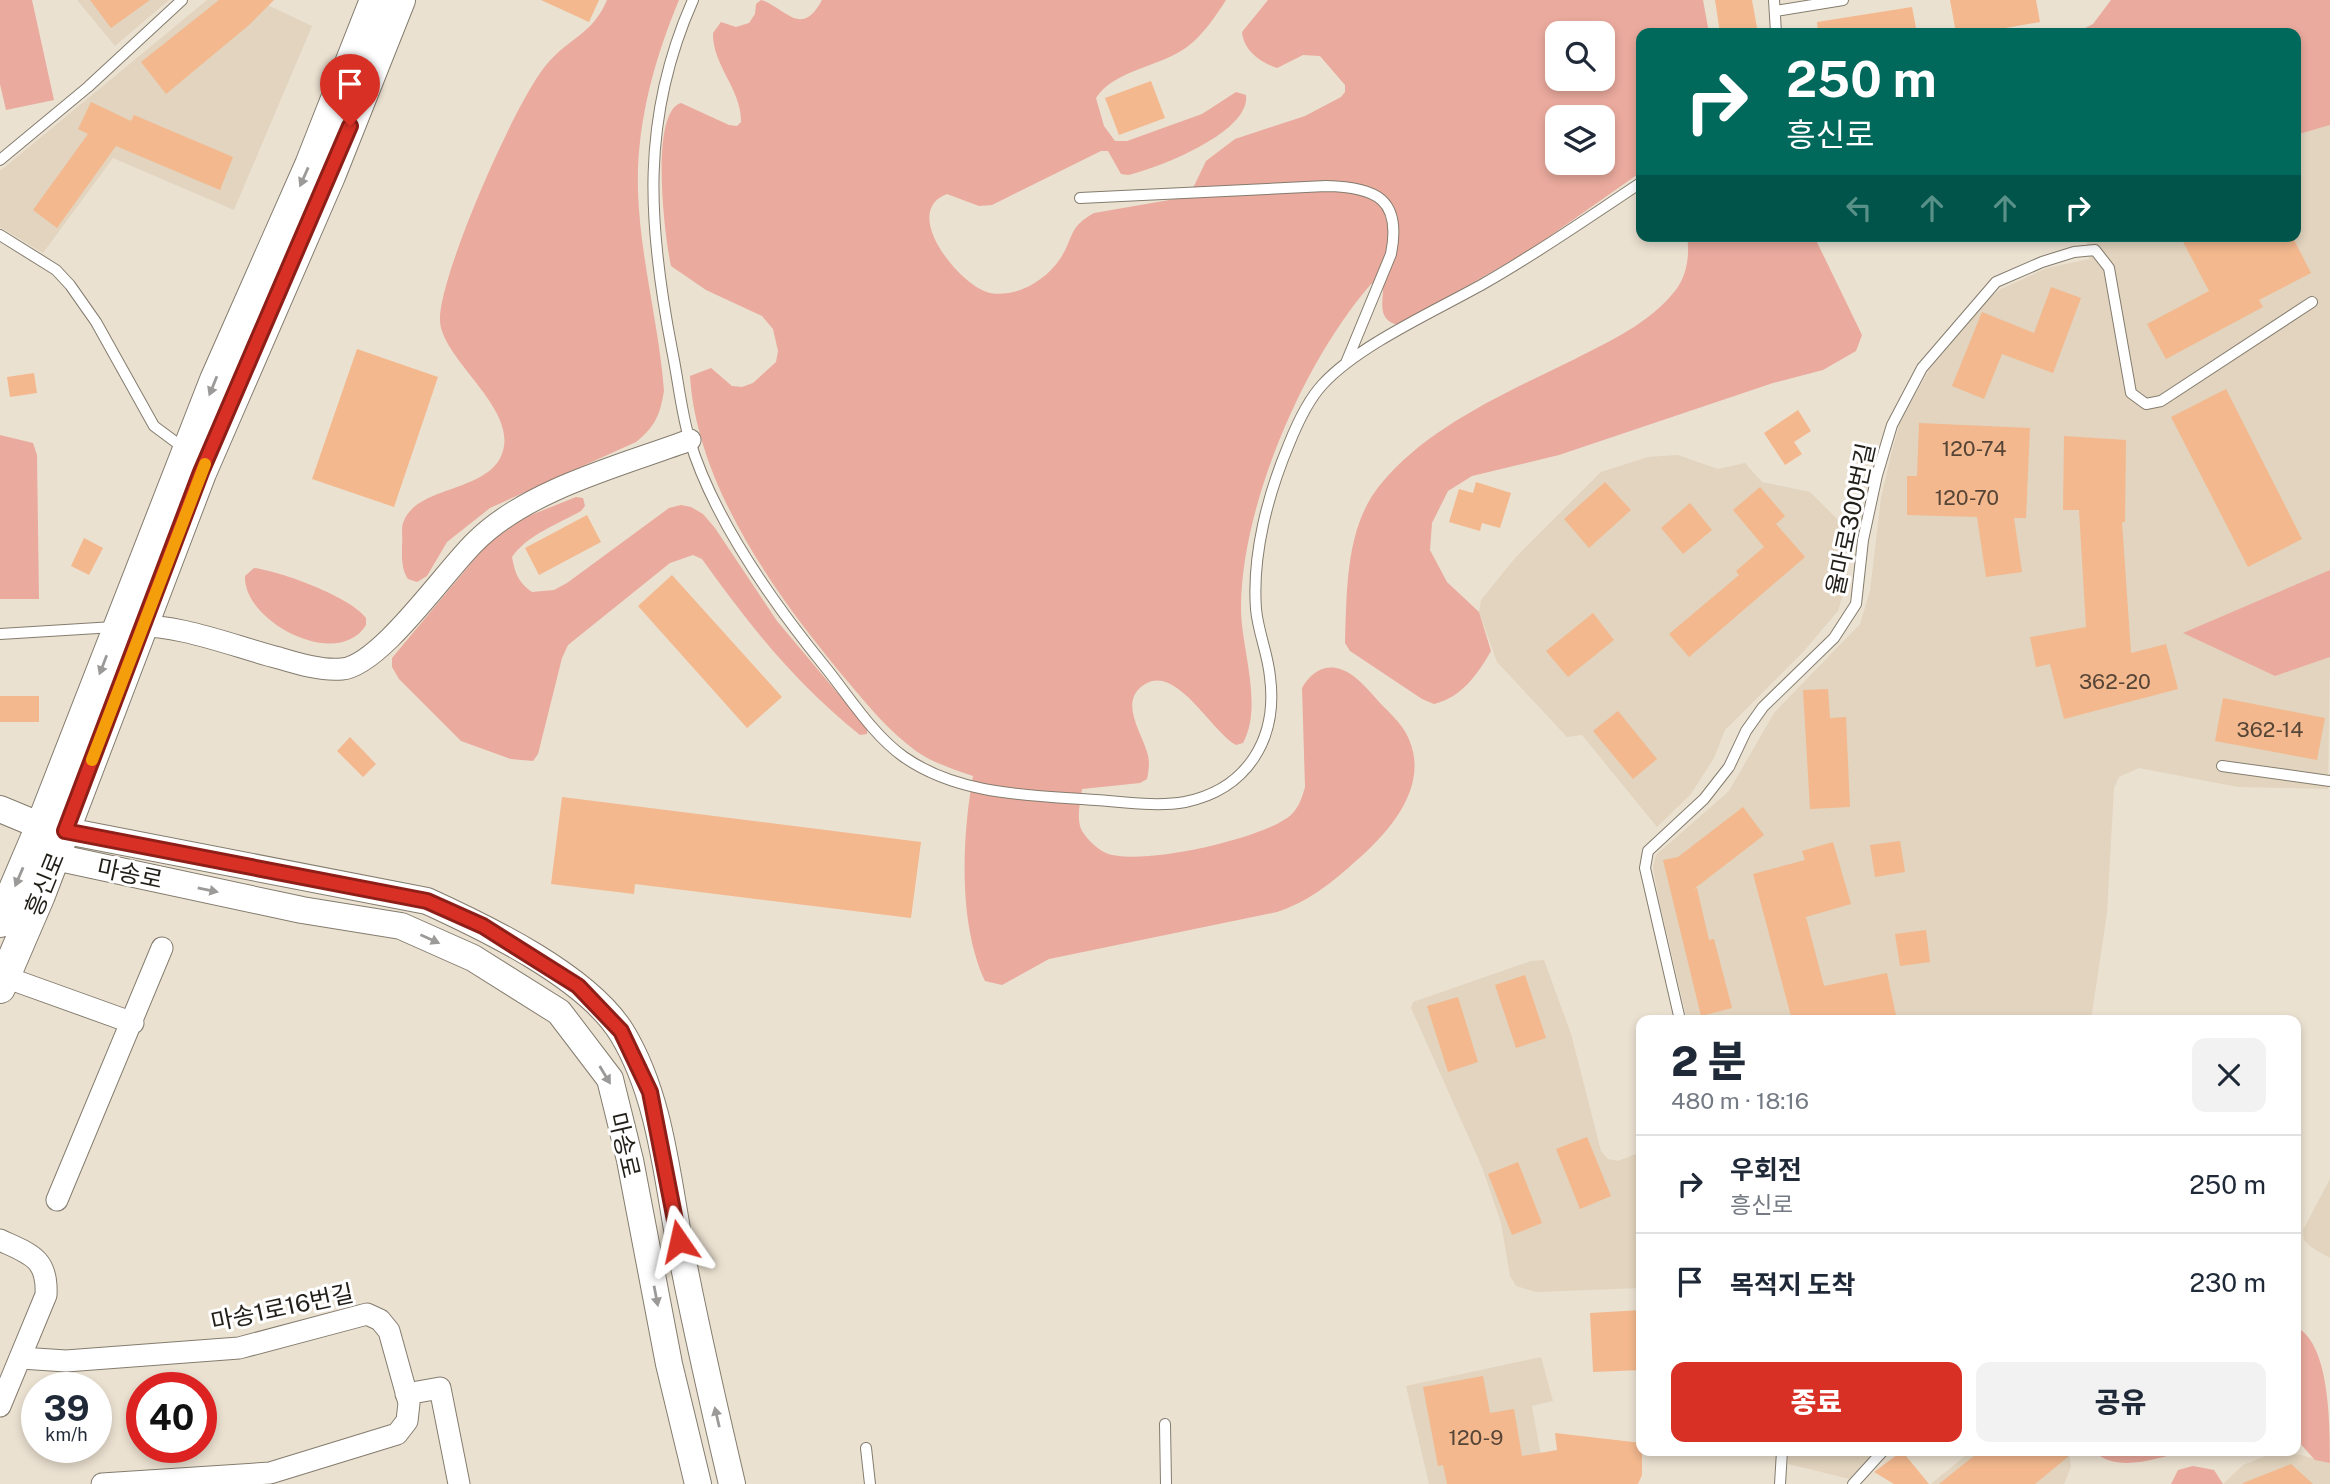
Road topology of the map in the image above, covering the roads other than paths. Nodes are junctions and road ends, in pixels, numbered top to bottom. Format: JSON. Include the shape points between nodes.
{"nodes":[{"id":1,"x":182,"y":0,"type":"edge"},
{"id":2,"x":375,"y":0,"type":"edge"},
{"id":3,"x":400,"y":0,"type":"edge"},
{"id":4,"x":693,"y":0,"type":"edge"},
{"id":5,"x":1843,"y":0,"type":"edge"},
{"id":6,"x":1775,"y":5,"type":"edge"},
{"id":7,"x":1776,"y":28,"type":"edge"},
{"id":8,"x":0,"y":160,"type":"edge"},
{"id":9,"x":1636,"y":186,"type":"edge"},
{"id":10,"x":1080,"y":198,"type":"dead end"},
{"id":11,"x":0,"y":235,"type":"edge"},
{"id":12,"x":2312,"y":302,"type":"dead end"},
{"id":13,"x":1346,"y":363,"type":"junction"},
{"id":14,"x":690,"y":440,"type":"junction"},
{"id":15,"x":188,"y":450,"type":"junction"},
{"id":16,"x":129,"y":626,"type":"junction"},
{"id":17,"x":0,"y":634,"type":"edge"},
{"id":18,"x":2222,"y":766,"type":"dead end"},
{"id":19,"x":2330,"y":781,"type":"edge"},
{"id":20,"x":0,"y":809,"type":"edge"},
{"id":21,"x":54,"y":838,"type":"junction"},
{"id":22,"x":0,"y":922,"type":"edge"},
{"id":23,"x":162,"y":948,"type":"dead end"},
{"id":24,"x":2,"y":982,"type":"edge"},
{"id":25,"x":1679,"y":1015,"type":"edge"},
{"id":26,"x":133,"y":1023,"type":"junction"},
{"id":27,"x":57,"y":1200,"type":"dead end"},
{"id":28,"x":0,"y":1240,"type":"edge"},
{"id":29,"x":22,"y":1358,"type":"junction"},
{"id":30,"x":406,"y":1394,"type":"junction"},
{"id":31,"x":0,"y":1406,"type":"edge"},
{"id":32,"x":1165,"y":1424,"type":"dead end"},
{"id":33,"x":866,"y":1448,"type":"dead end"},
{"id":34,"x":1782,"y":1456,"type":"edge"},
{"id":35,"x":1878,"y":1456,"type":"edge"},
{"id":36,"x":102,"y":1484,"type":"edge"},
{"id":37,"x":459,"y":1484,"type":"edge"},
{"id":38,"x":698,"y":1484,"type":"edge"},
{"id":39,"x":732,"y":1484,"type":"edge"},
{"id":40,"x":870,"y":1484,"type":"edge"},
{"id":41,"x":1166,"y":1484,"type":"edge"},
{"id":42,"x":1780,"y":1484,"type":"edge"},
{"id":43,"x":1853,"y":1484,"type":"edge"}],
"edges":[{"from":1,"to":8,"type":"lane"},
{"from":2,"to":15,"type":"main road","name":"흥신로","one_way":true},
{"from":3,"to":16,"type":"main road","name":"흥신로","via":[[330,176]]},
{"from":4,"to":14,"type":"lane","via":[[661,94],[652,188],[662,295]]},
{"from":5,"to":6,"type":"lane"},
{"from":6,"to":7,"type":"lane"},
{"from":9,"to":13,"type":"lane","via":[[1522,262]]},
{"from":10,"to":13,"type":"lane","via":[[1326,186],[1363,189],[1380,197],[1391,210],[1391,254]]},
{"from":11,"to":15,"type":"lane","via":[[56,270],[70,285],[154,426]]},
{"from":12,"to":25,"type":"lane","name":"율마로300번길","via":[[2161,401],[2146,404],[2131,393],[2109,268],[2095,250],[2074,252],[2014,272],[1983,294],[1922,368],[1892,425],[1866,527],[1856,604],[1834,638],[1763,708],[1730,767],[1704,799],[1648,851],[1644,868]]},
{"from":13,"to":14,"type":"lane","via":[[1320,386],[1303,413],[1266,514],[1256,566],[1256,611],[1270,675],[1272,713],[1264,743],[1247,768],[1223,789],[1183,802],[1127,803],[997,792],[937,777],[900,755],[790,626],[744,556]]},
{"from":14,"to":16,"type":"street","via":[[538,498],[499,520],[448,570],[377,653],[344,670],[307,666],[187,633]]},
{"from":15,"to":16,"type":"main road","name":"흥신로"},
{"from":16,"to":17,"type":"lane"},
{"from":16,"to":21,"type":"main road","name":"흥신로"},
{"from":18,"to":19,"type":"lane"},
{"from":20,"to":21,"type":"street"},
{"from":21,"to":22,"type":"main road","name":"흥신로","one_way":true},
{"from":21,"to":24,"type":"main road","name":"흥신로"},
{"from":21,"to":38,"type":"street","name":"마송로","one_way":true,"via":[[302,910],[401,926],[473,958],[559,1012],[610,1079]]},
{"from":39,"to":21,"type":"street","name":"마송로","one_way":true,"via":[[650,1092],[621,1031],[578,986],[483,926],[427,901]]},
{"from":23,"to":26,"type":"street"},
{"from":24,"to":26,"type":"street"},
{"from":26,"to":27,"type":"street"},
{"from":28,"to":29,"type":"street","via":[[28,1252],[47,1278],[46,1296]]},
{"from":29,"to":30,"type":"street","name":"마송1로16번길","via":[[66,1361],[239,1348],[367,1314],[389,1331]]},
{"from":29,"to":31,"type":"street"},
{"from":30,"to":36,"type":"street","name":"마송1로16번길","via":[[407,1421],[397,1434],[382,1441],[270,1473]]},
{"from":30,"to":37,"type":"street","via":[[440,1388]]},
{"from":32,"to":41,"type":"lane"},
{"from":33,"to":40,"type":"lane"},
{"from":34,"to":42,"type":"lane"},
{"from":35,"to":43,"type":"lane"}]}
